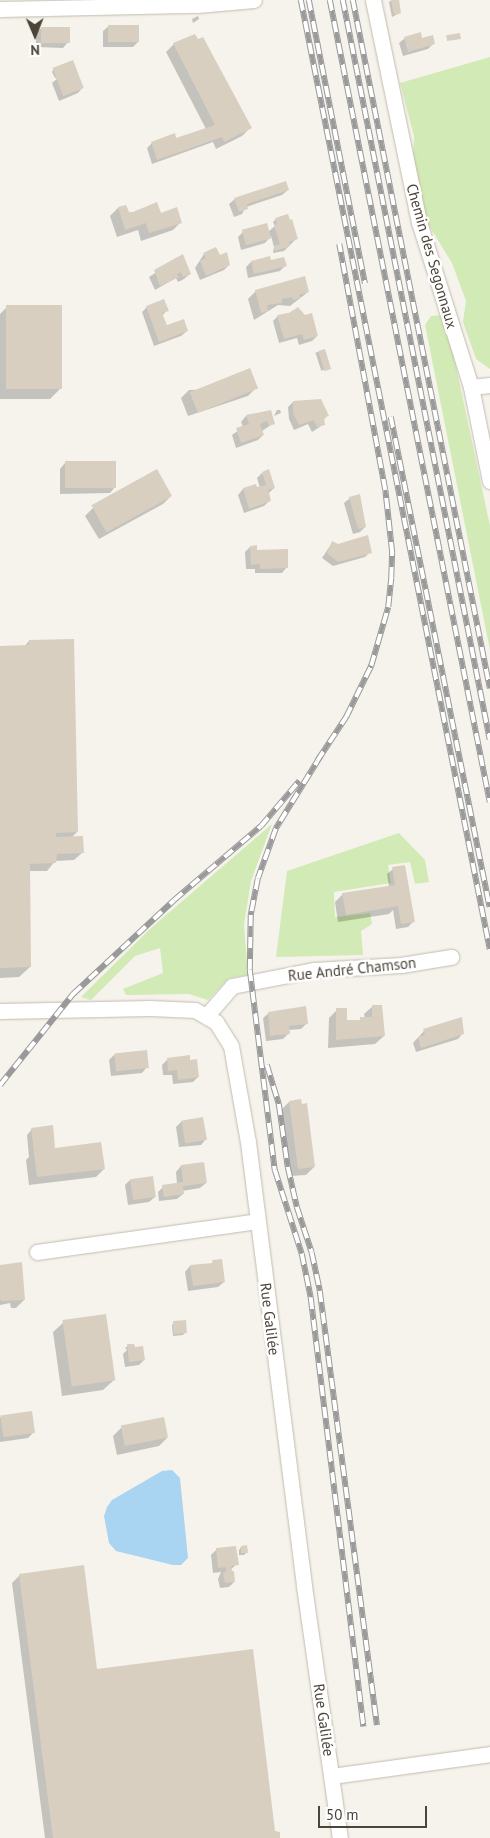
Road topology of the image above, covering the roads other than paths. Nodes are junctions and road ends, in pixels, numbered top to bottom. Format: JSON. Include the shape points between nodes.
{"nodes":[{"id":1,"x":254,"y":0,"type":"edge"},
{"id":2,"x":373,"y":0,"type":"edge"},
{"id":3,"x":197,"y":2,"type":"edge"},
{"id":4,"x":0,"y":9,"type":"edge"},
{"id":5,"x":490,"y":385,"type":"edge"},
{"id":6,"x":471,"y":387,"type":"junction"},
{"id":7,"x":490,"y":481,"type":"edge"},
{"id":8,"x":451,"y":956,"type":"dead end"},
{"id":9,"x":0,"y":1011,"type":"edge"},
{"id":10,"x":207,"y":1015,"type":"junction"},
{"id":11,"x":257,"y":1221,"type":"junction"},
{"id":12,"x":37,"y":1252,"type":"dead end"},
{"id":13,"x":490,"y":1754,"type":"edge"},
{"id":14,"x":332,"y":1776,"type":"junction"},
{"id":15,"x":340,"y":1838,"type":"edge"}],
"edges":[{"from":1,"to":3,"type":"street"},
{"from":2,"to":6,"type":"street","name":"Chemin des Segonnaux","via":[[420,222]]},
{"from":3,"to":4,"type":"street"},
{"from":5,"to":6,"type":"street"},
{"from":6,"to":7,"type":"street","name":"Chemin des Segonnaux"},
{"from":8,"to":10,"type":"street","name":"Rue André Chamson","via":[[401,965],[314,970],[232,986]]},
{"from":9,"to":10,"type":"street","via":[[180,1008]]},
{"from":10,"to":11,"type":"street","name":"Rue Galilée","via":[[224,1033],[236,1066]]},
{"from":11,"to":12,"type":"street"},
{"from":11,"to":14,"type":"street","name":"Rue Galilée"},
{"from":13,"to":14,"type":"street"},
{"from":14,"to":15,"type":"street","name":"Rue Galilée"}]}
